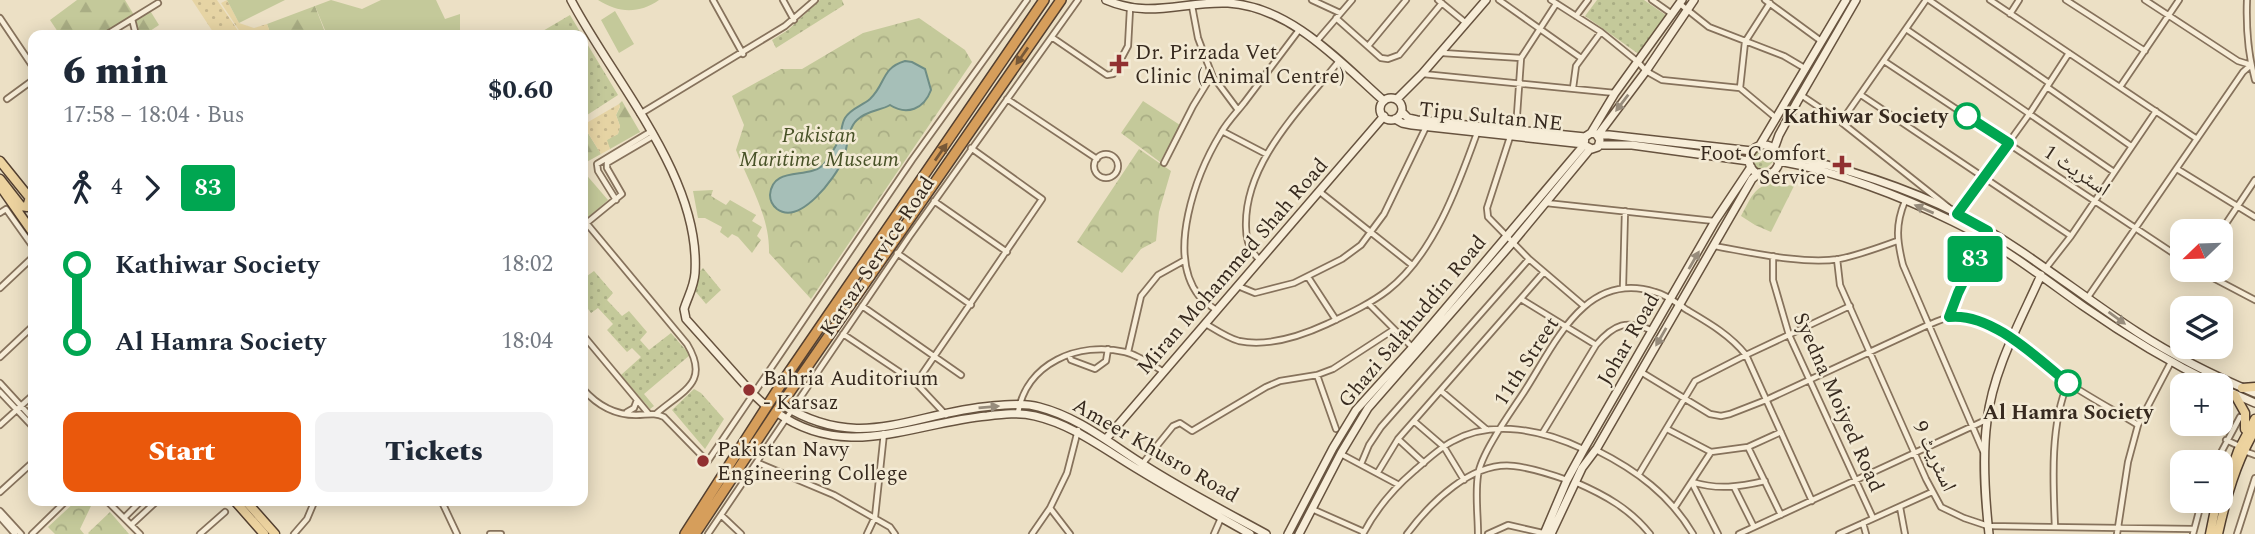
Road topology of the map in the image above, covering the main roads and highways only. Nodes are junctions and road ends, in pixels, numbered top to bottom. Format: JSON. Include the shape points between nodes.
{"nodes":[{"id":1,"x":1044,"y":0,"type":"edge"},
{"id":2,"x":1061,"y":0,"type":"edge"},
{"id":3,"x":0,"y":161,"type":"edge"},
{"id":4,"x":0,"y":179,"type":"edge"},
{"id":5,"x":0,"y":186,"type":"edge"},
{"id":6,"x":28,"y":196,"type":"edge"},
{"id":7,"x":28,"y":205,"type":"edge"},
{"id":8,"x":4,"y":211,"type":"edge"},
{"id":9,"x":28,"y":229,"type":"edge"},
{"id":10,"x":2255,"y":387,"type":"edge"},
{"id":11,"x":2242,"y":388,"type":"road end"},
{"id":12,"x":2235,"y":395,"type":"road end"},
{"id":13,"x":774,"y":408,"type":"junction"},
{"id":14,"x":2255,"y":414,"type":"edge"},
{"id":15,"x":2255,"y":419,"type":"edge"},
{"id":16,"x":2250,"y":430,"type":"edge"},
{"id":17,"x":2255,"y":436,"type":"edge"},
{"id":18,"x":2251,"y":453,"type":"edge"},
{"id":19,"x":2233,"y":456,"type":"edge"},
{"id":20,"x":2233,"y":470,"type":"joint"},
{"id":21,"x":239,"y":506,"type":"edge"},
{"id":22,"x":250,"y":506,"type":"edge"},
{"id":23,"x":2218,"y":513,"type":"edge"},
{"id":24,"x":2222,"y":513,"type":"edge"},
{"id":25,"x":264,"y":534,"type":"edge"},
{"id":26,"x":275,"y":534,"type":"edge"},
{"id":27,"x":685,"y":534,"type":"edge"},
{"id":28,"x":695,"y":534,"type":"edge"},
{"id":29,"x":2216,"y":534,"type":"edge"}],
"edges":[{"from":13,"to":1,"type":"highway","one_way":true,"via":[[785,378]]},
{"from":2,"to":13,"type":"highway","one_way":true},
{"from":3,"to":6,"type":"main road"},
{"from":4,"to":7,"type":"main road","via":[[21,206]]},
{"from":5,"to":8,"type":"main road"},
{"from":8,"to":9,"type":"main road"},
{"from":10,"to":11,"type":"main road"},
{"from":12,"to":16,"type":"main road"},
{"from":13,"to":27,"type":"highway"},
{"from":13,"to":28,"type":"highway"},
{"from":14,"to":16,"type":"main road"},
{"from":15,"to":20,"type":"main road"},
{"from":16,"to":19,"type":"main road"},
{"from":16,"to":20,"type":"main road"},
{"from":17,"to":18,"type":"main road"},
{"from":18,"to":29,"type":"main road"},
{"from":21,"to":25,"type":"main road"},
{"from":22,"to":26,"type":"main road"},
{"from":23,"to":29,"type":"main road"},
{"from":24,"to":29,"type":"main road"}]}
